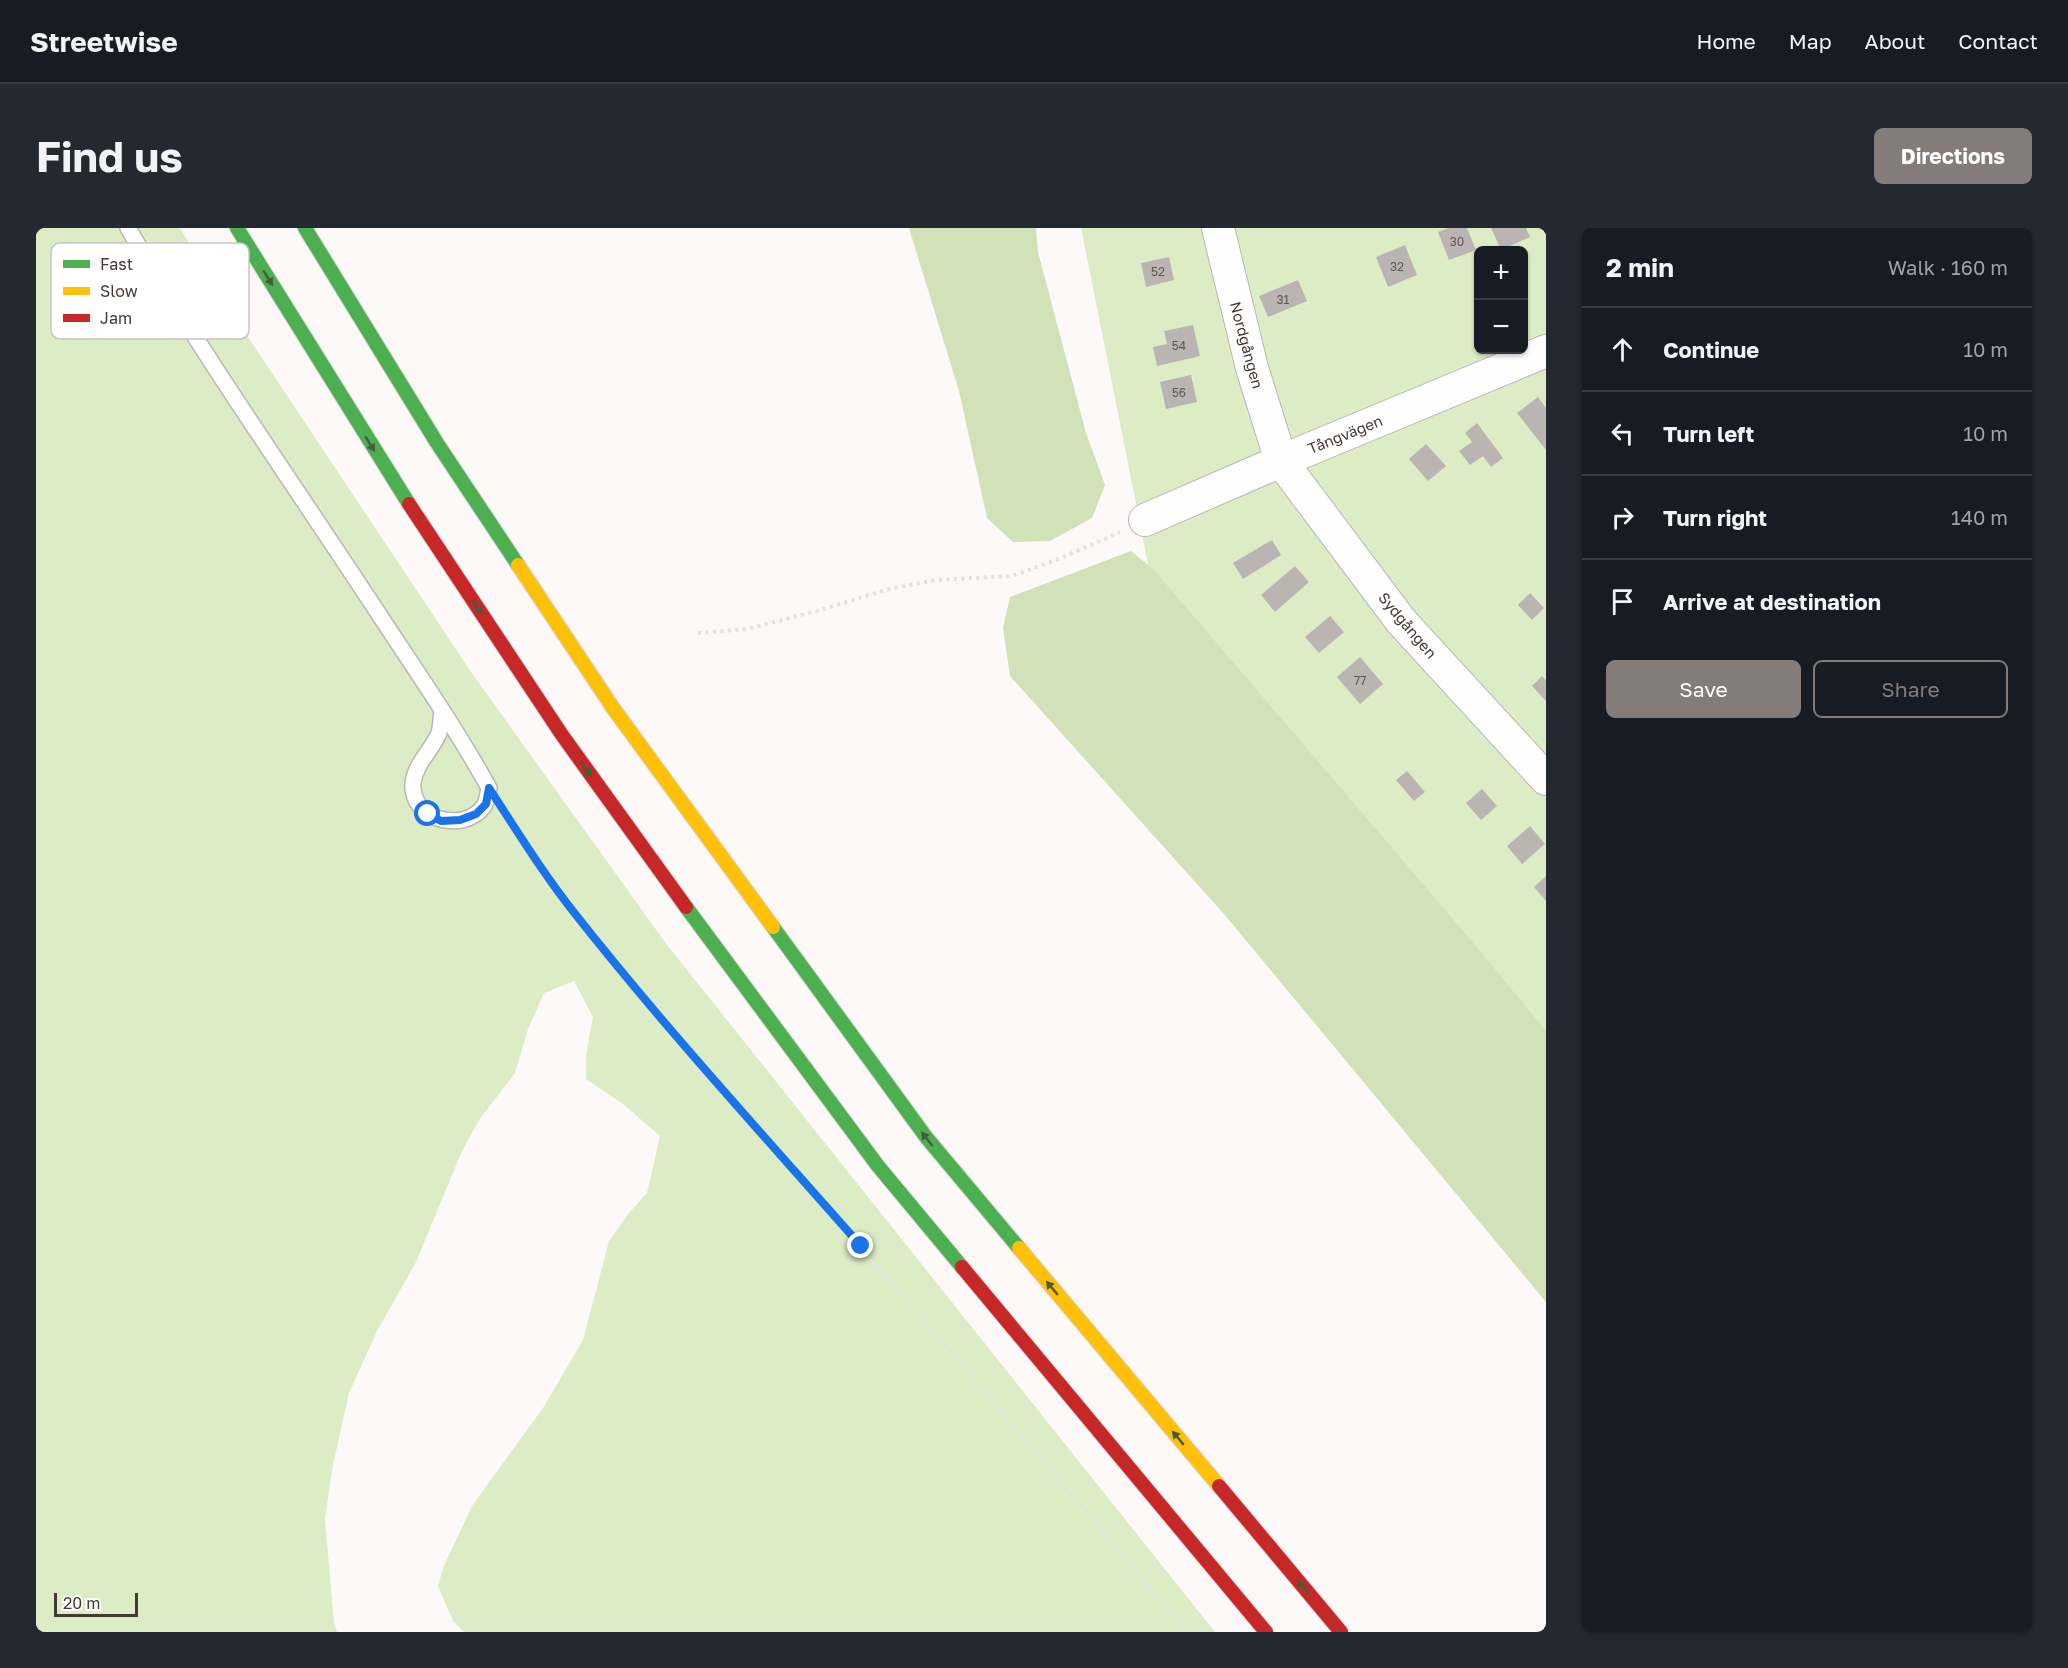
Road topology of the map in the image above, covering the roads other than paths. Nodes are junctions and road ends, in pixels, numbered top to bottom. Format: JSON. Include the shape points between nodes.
{"nodes":[{"id":1,"x":128,"y":228,"type":"edge"},
{"id":2,"x":237,"y":228,"type":"edge"},
{"id":3,"x":305,"y":228,"type":"edge"},
{"id":4,"x":1218,"y":228,"type":"edge"},
{"id":5,"x":137,"y":243,"type":"edge"},
{"id":6,"x":246,"y":243,"type":"edge"},
{"id":7,"x":249,"y":248,"type":"edge"},
{"id":8,"x":197,"y":339,"type":"edge"},
{"id":9,"x":1546,"y":351,"type":"edge"},
{"id":10,"x":1281,"y":461,"type":"junction"},
{"id":11,"x":1145,"y":520,"type":"road end"},
{"id":12,"x":442,"y":710,"type":"junction"},
{"id":13,"x":1546,"y":779,"type":"edge"},
{"id":14,"x":1266,"y":1632,"type":"edge"},
{"id":15,"x":1341,"y":1632,"type":"edge"}],
"edges":[{"from":1,"to":5,"type":"lane"},
{"from":2,"to":6,"type":"highway","one_way":true},
{"from":15,"to":3,"type":"highway","one_way":true,"via":[[926,1137],[613,708],[437,443]]},
{"from":4,"to":10,"type":"street","name":"Nordgången","via":[[1252,368]]},
{"from":7,"to":14,"type":"highway","one_way":true,"via":[[384,467],[562,735],[722,958],[878,1166]]},
{"from":8,"to":12,"type":"lane"},
{"from":9,"to":10,"type":"street","name":"Tångvägen"},
{"from":10,"to":11,"type":"street","name":"Tångvägen"},
{"from":10,"to":13,"type":"street","name":"Sydgången","via":[[1401,621]]},
{"from":12,"to":12,"type":"lane","via":[[489,788],[486,804],[476,814],[460,820],[441,821],[428,814],[417,804],[413,784],[439,732]]}]}
